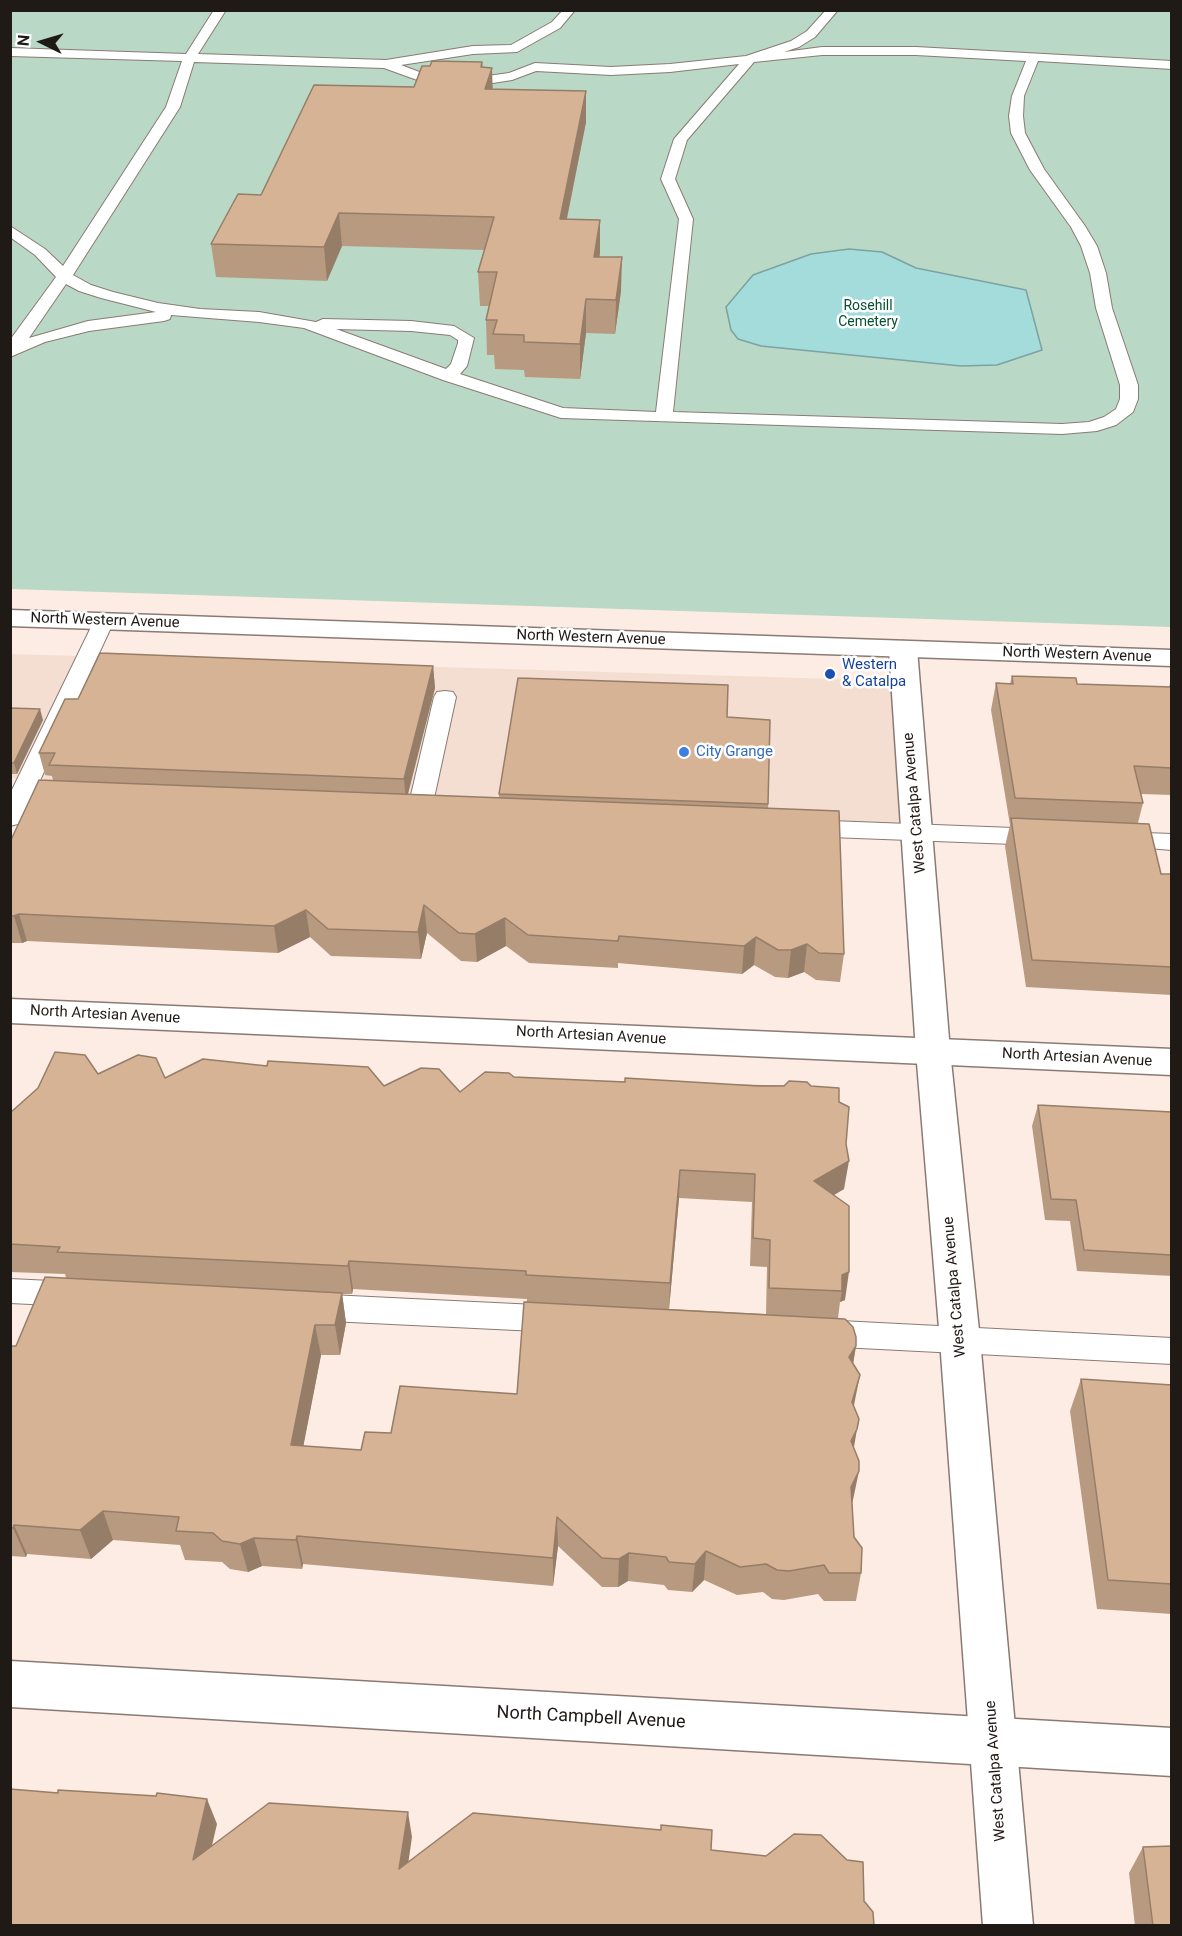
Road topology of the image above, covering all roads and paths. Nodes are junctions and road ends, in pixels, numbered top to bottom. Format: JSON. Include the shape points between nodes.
{"nodes":[{"id":1,"x":220,"y":10,"type":"edge"},
{"id":2,"x":570,"y":10,"type":"edge"},
{"id":3,"x":832,"y":10,"type":"edge"},
{"id":4,"x":513,"y":49,"type":"junction"},
{"id":5,"x":10,"y":52,"type":"edge"},
{"id":6,"x":1034,"y":56,"type":"junction"},
{"id":7,"x":751,"y":58,"type":"junction"},
{"id":8,"x":189,"y":59,"type":"junction"},
{"id":9,"x":386,"y":64,"type":"junction"},
{"id":10,"x":1172,"y":65,"type":"edge"},
{"id":11,"x":535,"y":67,"type":"junction"},
{"id":12,"x":10,"y":230,"type":"edge"},
{"id":13,"x":64,"y":276,"type":"junction"},
{"id":14,"x":200,"y":314,"type":"junction"},
{"id":15,"x":308,"y":324,"type":"junction"},
{"id":16,"x":11,"y":351,"type":"edge"},
{"id":17,"x":449,"y":376,"type":"junction"},
{"id":18,"x":664,"y":417,"type":"junction"},
{"id":19,"x":10,"y":618,"type":"edge"},
{"id":20,"x":104,"y":621,"type":"junction"},
{"id":21,"x":903,"y":649,"type":"junction"},
{"id":22,"x":1172,"y":658,"type":"edge"},
{"id":23,"x":445,"y":697,"type":"dead end"},
{"id":24,"x":21,"y":796,"type":"junction"},
{"id":25,"x":92,"y":799,"type":"edge"},
{"id":26,"x":396,"y":811,"type":"edge"},
{"id":27,"x":419,"y":812,"type":"junction"},
{"id":28,"x":442,"y":813,"type":"edge"},
{"id":29,"x":10,"y":819,"type":"edge"},
{"id":30,"x":784,"y":827,"type":"edge"},
{"id":31,"x":918,"y":832,"type":"junction"},
{"id":32,"x":1067,"y":838,"type":"edge"},
{"id":33,"x":1102,"y":839,"type":"edge"},
{"id":34,"x":1172,"y":842,"type":"edge"},
{"id":35,"x":10,"y":1011,"type":"edge"},
{"id":36,"x":933,"y":1051,"type":"junction"},
{"id":37,"x":1172,"y":1062,"type":"edge"},
{"id":38,"x":10,"y":1291,"type":"edge"},
{"id":39,"x":94,"y":1296,"type":"edge"},
{"id":40,"x":285,"y":1305,"type":"edge"},
{"id":41,"x":582,"y":1321,"type":"edge"},
{"id":42,"x":797,"y":1332,"type":"edge"},
{"id":43,"x":960,"y":1340,"type":"junction"},
{"id":44,"x":1172,"y":1351,"type":"edge"},
{"id":45,"x":10,"y":1684,"type":"edge"},
{"id":46,"x":994,"y":1742,"type":"junction"},
{"id":47,"x":1172,"y":1752,"type":"edge"},
{"id":48,"x":1008,"y":1926,"type":"edge"}],
"edges":[{"from":1,"to":8,"type":"lane"},
{"from":2,"to":4,"type":"lane","via":[[556,25]]},
{"from":3,"to":7,"type":"lane","via":[[811,34],[795,44]]},
{"from":4,"to":9,"type":"lane","via":[[473,50]]},
{"from":4,"to":11,"type":"lane","via":[[526,55]]},
{"from":5,"to":8,"type":"lane"},
{"from":6,"to":7,"type":"lane","via":[[833,51]]},
{"from":6,"to":10,"type":"lane"},
{"from":6,"to":18,"type":"lane","via":[[1018,96],[1018,133],[1037,170],[1089,246],[1129,385],[1124,412],[1091,427],[1062,429]]},
{"from":7,"to":11,"type":"lane","via":[[622,71]]},
{"from":7,"to":18,"type":"lane","via":[[681,139],[668,180],[686,219]]},
{"from":8,"to":9,"type":"lane"},
{"from":8,"to":13,"type":"lane","via":[[173,107]]},
{"from":9,"to":11,"type":"lane","via":[[420,77],[458,80],[498,79]]},
{"from":12,"to":13,"type":"lane"},
{"from":13,"to":14,"type":"lane","via":[[107,295]]},
{"from":13,"to":16,"type":"lane"},
{"from":14,"to":15,"type":"lane"},
{"from":14,"to":16,"type":"lane","via":[[88,326]]},
{"from":15,"to":17,"type":"lane"},
{"from":15,"to":17,"type":"lane","via":[[368,323],[454,331],[466,338],[466,343],[459,366]]},
{"from":17,"to":18,"type":"lane","via":[[561,413]]},
{"from":19,"to":20,"type":"street","name":"North Western Avenue"},
{"from":20,"to":21,"type":"street","name":"North Western Avenue"},
{"from":20,"to":24,"type":"lane"},
{"from":21,"to":22,"type":"street","name":"North Western Avenue"},
{"from":21,"to":31,"type":"street","name":"West Catalpa Avenue"},
{"from":23,"to":27,"type":"lane"},
{"from":24,"to":25,"type":"lane"},
{"from":24,"to":29,"type":"lane"},
{"from":26,"to":27,"type":"lane"},
{"from":27,"to":28,"type":"lane"},
{"from":30,"to":31,"type":"lane"},
{"from":31,"to":32,"type":"lane"},
{"from":31,"to":36,"type":"street","name":"West Catalpa Avenue"},
{"from":33,"to":34,"type":"lane"},
{"from":35,"to":36,"type":"street","name":"North Artesian Avenue"},
{"from":36,"to":37,"type":"street","name":"North Artesian Avenue"},
{"from":36,"to":43,"type":"street","name":"West Catalpa Avenue"},
{"from":38,"to":39,"type":"lane"},
{"from":40,"to":41,"type":"lane"},
{"from":42,"to":43,"type":"lane"},
{"from":43,"to":44,"type":"lane"},
{"from":43,"to":46,"type":"street","name":"West Catalpa Avenue"},
{"from":45,"to":46,"type":"street","name":"North Campbell Avenue"},
{"from":46,"to":47,"type":"street","name":"North Campbell Avenue"},
{"from":46,"to":48,"type":"street","name":"West Catalpa Avenue"}]}
